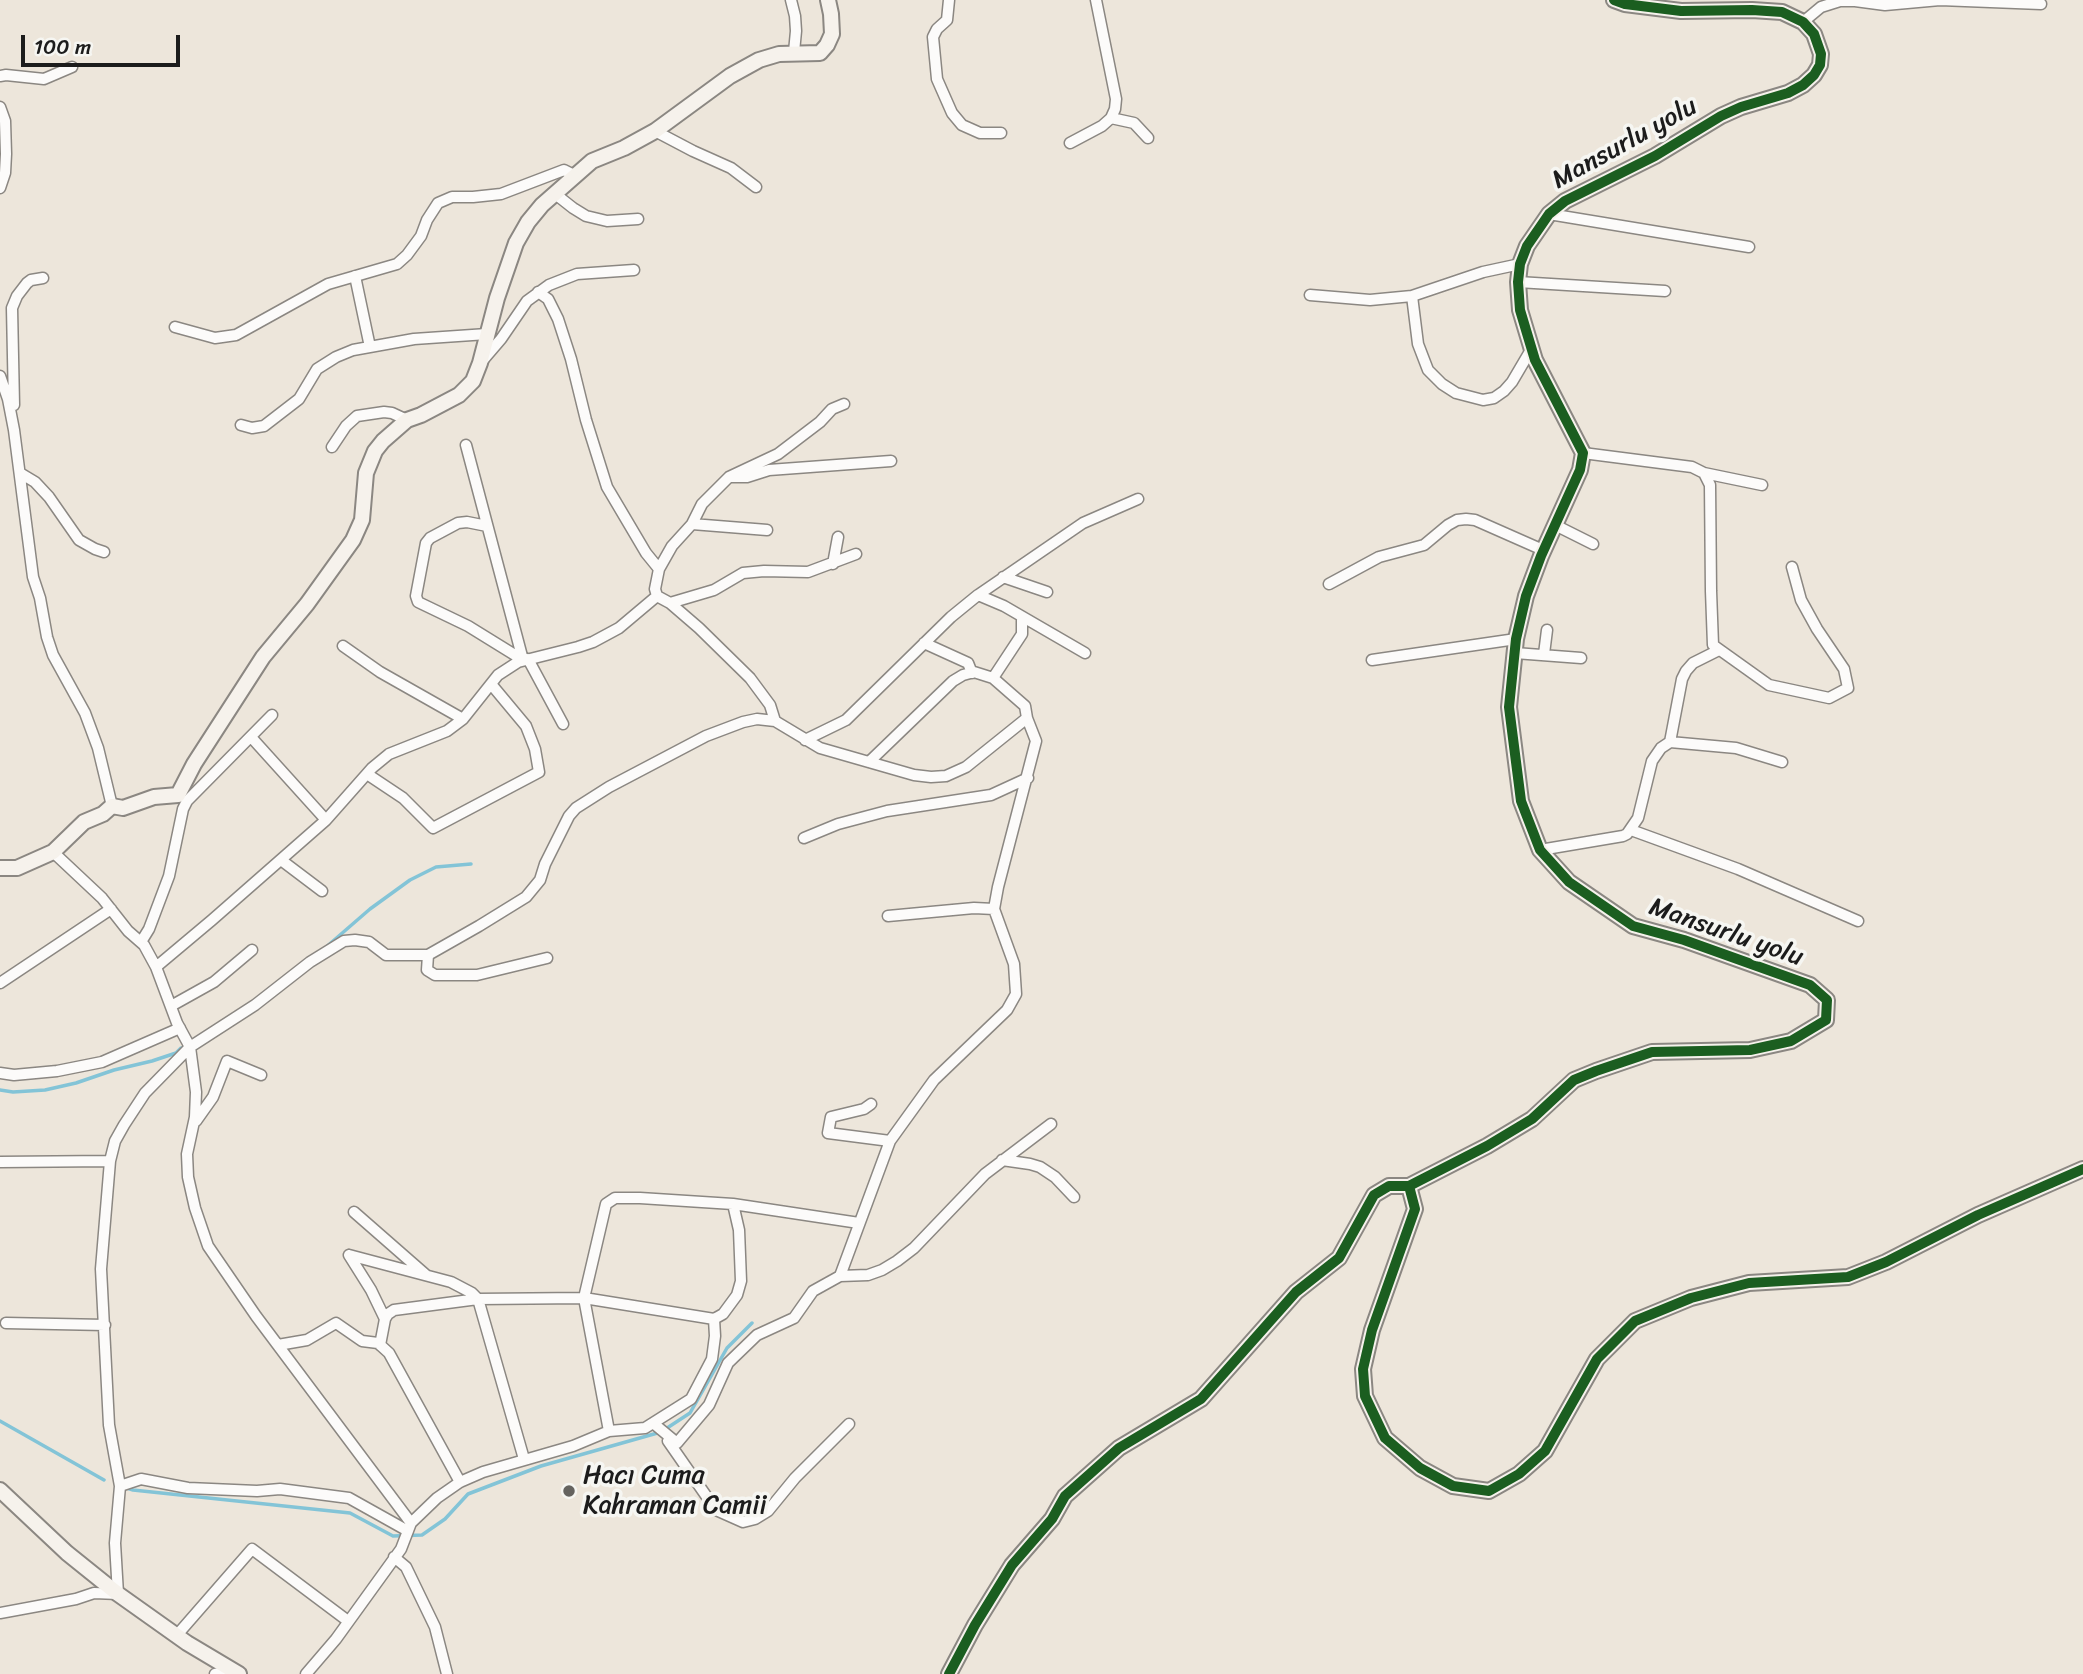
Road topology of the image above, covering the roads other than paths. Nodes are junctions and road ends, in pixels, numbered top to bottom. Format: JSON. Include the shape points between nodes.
{"nodes":[{"id":1,"x":791,"y":0,"type":"edge"},
{"id":2,"x":828,"y":0,"type":"edge"},
{"id":3,"x":949,"y":0,"type":"edge"},
{"id":4,"x":1096,"y":0,"type":"edge"},
{"id":5,"x":1614,"y":0,"type":"edge"},
{"id":6,"x":2041,"y":4,"type":"dead end"},
{"id":7,"x":1803,"y":22,"type":"junction"},
{"id":8,"x":794,"y":52,"type":"junction"},
{"id":9,"x":72,"y":67,"type":"dead end"},
{"id":10,"x":0,"y":76,"type":"edge"},
{"id":11,"x":0,"y":107,"type":"edge"},
{"id":12,"x":1111,"y":118,"type":"junction"},
{"id":13,"x":655,"y":131,"type":"junction"},
{"id":14,"x":1001,"y":133,"type":"dead end"},
{"id":15,"x":1148,"y":138,"type":"dead end"},
{"id":16,"x":1070,"y":143,"type":"dead end"},
{"id":17,"x":574,"y":175,"type":"junction"},
{"id":18,"x":756,"y":187,"type":"dead end"},
{"id":19,"x":0,"y":188,"type":"edge"},
{"id":20,"x":554,"y":193,"type":"junction"},
{"id":21,"x":1549,"y":214,"type":"junction"},
{"id":22,"x":638,"y":219,"type":"dead end"},
{"id":23,"x":1749,"y":247,"type":"dead end"},
{"id":24,"x":1520,"y":264,"type":"junction"},
{"id":25,"x":634,"y":270,"type":"dead end"},
{"id":26,"x":355,"y":276,"type":"junction"},
{"id":27,"x":43,"y":278,"type":"dead end"},
{"id":28,"x":1518,"y":282,"type":"junction"},
{"id":29,"x":1665,"y":291,"type":"dead end"},
{"id":30,"x":538,"y":292,"type":"junction"},
{"id":31,"x":1310,"y":295,"type":"dead end"},
{"id":32,"x":1412,"y":296,"type":"junction"},
{"id":33,"x":175,"y":327,"type":"dead end"},
{"id":34,"x":487,"y":334,"type":"junction"},
{"id":35,"x":370,"y":347,"type":"junction"},
{"id":36,"x":1532,"y":348,"type":"junction"},
{"id":37,"x":480,"y":363,"type":"junction"},
{"id":38,"x":0,"y":376,"type":"edge"},
{"id":39,"x":844,"y":404,"type":"dead end"},
{"id":40,"x":407,"y":420,"type":"junction"},
{"id":41,"x":241,"y":425,"type":"dead end"},
{"id":42,"x":14,"y":430,"type":"junction"},
{"id":43,"x":466,"y":445,"type":"dead end"},
{"id":44,"x":332,"y":447,"type":"dead end"},
{"id":45,"x":1583,"y":453,"type":"junction"},
{"id":46,"x":891,"y":461,"type":"dead end"},
{"id":47,"x":20,"y":473,"type":"junction"},
{"id":48,"x":1704,"y":473,"type":"junction"},
{"id":49,"x":729,"y":477,"type":"junction"},
{"id":50,"x":1762,"y":485,"type":"dead end"},
{"id":51,"x":1138,"y":499,"type":"dead end"},
{"id":52,"x":692,"y":524,"type":"junction"},
{"id":53,"x":1555,"y":525,"type":"junction"},
{"id":54,"x":487,"y":526,"type":"junction"},
{"id":55,"x":767,"y":530,"type":"dead end"},
{"id":56,"x":838,"y":537,"type":"dead end"},
{"id":57,"x":1593,"y":544,"type":"dead end"},
{"id":58,"x":1543,"y":550,"type":"junction"},
{"id":59,"x":104,"y":552,"type":"dead end"},
{"id":60,"x":856,"y":554,"type":"dead end"},
{"id":61,"x":834,"y":564,"type":"junction"},
{"id":62,"x":1792,"y":567,"type":"dead end"},
{"id":63,"x":659,"y":569,"type":"junction"},
{"id":64,"x":1003,"y":578,"type":"junction"},
{"id":65,"x":1329,"y":584,"type":"dead end"},
{"id":66,"x":1047,"y":592,"type":"dead end"},
{"id":67,"x":978,"y":595,"type":"junction"},
{"id":68,"x":657,"y":596,"type":"junction"},
{"id":69,"x":670,"y":603,"type":"junction"},
{"id":70,"x":1022,"y":617,"type":"junction"},
{"id":71,"x":1547,"y":630,"type":"dead end"},
{"id":72,"x":924,"y":643,"type":"junction"},
{"id":73,"x":343,"y":646,"type":"dead end"},
{"id":74,"x":1515,"y":646,"type":"junction"},
{"id":75,"x":1719,"y":650,"type":"junction"},
{"id":76,"x":1085,"y":653,"type":"dead end"},
{"id":77,"x":1544,"y":654,"type":"junction"},
{"id":78,"x":1581,"y":658,"type":"dead end"},
{"id":79,"x":526,"y":659,"type":"junction"},
{"id":80,"x":1372,"y":660,"type":"dead end"},
{"id":81,"x":972,"y":673,"type":"junction"},
{"id":82,"x":993,"y":678,"type":"junction"},
{"id":83,"x":491,"y":684,"type":"junction"},
{"id":84,"x":272,"y":715,"type":"dead end"},
{"id":85,"x":1027,"y":718,"type":"junction"},
{"id":86,"x":463,"y":719,"type":"junction"},
{"id":87,"x":775,"y":721,"type":"junction"},
{"id":88,"x":564,"y":724,"type":"dead end"},
{"id":89,"x":251,"y":737,"type":"junction"},
{"id":90,"x":805,"y":740,"type":"junction"},
{"id":91,"x":1670,"y":742,"type":"junction"},
{"id":92,"x":869,"y":762,"type":"junction"},
{"id":93,"x":1782,"y":762,"type":"dead end"},
{"id":94,"x":367,"y":774,"type":"junction"},
{"id":95,"x":1028,"y":778,"type":"junction"},
{"id":96,"x":183,"y":798,"type":"junction"},
{"id":97,"x":112,"y":806,"type":"junction"},
{"id":98,"x":326,"y":820,"type":"junction"},
{"id":99,"x":1631,"y":830,"type":"junction"},
{"id":100,"x":804,"y":838,"type":"dead end"},
{"id":101,"x":1539,"y":850,"type":"junction"},
{"id":102,"x":53,"y":852,"type":"junction"},
{"id":103,"x":281,"y":860,"type":"junction"},
{"id":104,"x":1,"y":864,"type":"edge"},
{"id":105,"x":322,"y":891,"type":"dead end"},
{"id":106,"x":111,"y":909,"type":"junction"},
{"id":107,"x":994,"y":909,"type":"junction"},
{"id":108,"x":888,"y":916,"type":"dead end"},
{"id":109,"x":1858,"y":921,"type":"dead end"},
{"id":110,"x":141,"y":942,"type":"junction"},
{"id":111,"x":252,"y":950,"type":"dead end"},
{"id":112,"x":428,"y":955,"type":"junction"},
{"id":113,"x":547,"y":958,"type":"dead end"},
{"id":114,"x":156,"y":967,"type":"junction"},
{"id":115,"x":0,"y":983,"type":"edge"},
{"id":116,"x":171,"y":1006,"type":"junction"},
{"id":117,"x":180,"y":1028,"type":"junction"},
{"id":118,"x":190,"y":1047,"type":"junction"},
{"id":119,"x":0,"y":1073,"type":"edge"},
{"id":120,"x":261,"y":1075,"type":"dead end"},
{"id":121,"x":871,"y":1104,"type":"dead end"},
{"id":122,"x":194,"y":1124,"type":"junction"},
{"id":123,"x":1051,"y":1124,"type":"dead end"},
{"id":124,"x":890,"y":1141,"type":"junction"},
{"id":125,"x":1002,"y":1160,"type":"junction"},
{"id":126,"x":110,"y":1161,"type":"junction"},
{"id":127,"x":0,"y":1163,"type":"edge"},
{"id":128,"x":2083,"y":1169,"type":"edge"},
{"id":129,"x":1409,"y":1186,"type":"junction"},
{"id":130,"x":1074,"y":1196,"type":"dead end"},
{"id":131,"x":733,"y":1205,"type":"junction"},
{"id":132,"x":354,"y":1212,"type":"dead end"},
{"id":133,"x":859,"y":1223,"type":"junction"},
{"id":134,"x":426,"y":1275,"type":"junction"},
{"id":135,"x":840,"y":1276,"type":"junction"},
{"id":136,"x":584,"y":1298,"type":"junction"},
{"id":137,"x":478,"y":1299,"type":"junction"},
{"id":138,"x":714,"y":1319,"type":"junction"},
{"id":139,"x":385,"y":1320,"type":"junction"},
{"id":140,"x":6,"y":1323,"type":"dead end"},
{"id":141,"x":105,"y":1325,"type":"junction"},
{"id":142,"x":278,"y":1345,"type":"junction"},
{"id":143,"x":380,"y":1345,"type":"junction"},
{"id":144,"x":653,"y":1423,"type":"junction"},
{"id":145,"x":849,"y":1424,"type":"dead end"},
{"id":146,"x":609,"y":1431,"type":"junction"},
{"id":147,"x":662,"y":1432,"type":"junction"},
{"id":148,"x":524,"y":1459,"type":"junction"},
{"id":149,"x":460,"y":1482,"type":"junction"},
{"id":150,"x":120,"y":1486,"type":"junction"},
{"id":151,"x":0,"y":1490,"type":"edge"},
{"id":152,"x":408,"y":1531,"type":"junction"},
{"id":153,"x":394,"y":1557,"type":"junction"},
{"id":154,"x":118,"y":1594,"type":"junction"},
{"id":155,"x":0,"y":1613,"type":"edge"},
{"id":156,"x":348,"y":1622,"type":"junction"},
{"id":157,"x":177,"y":1635,"type":"junction"},
{"id":158,"x":236,"y":1672,"type":"edge"},
{"id":159,"x":215,"y":1674,"type":"edge"},
{"id":160,"x":306,"y":1674,"type":"edge"},
{"id":161,"x":447,"y":1674,"type":"edge"},
{"id":162,"x":949,"y":1674,"type":"edge"}],
"edges":[{"from":1,"to":8,"type":"street"},
{"from":2,"to":8,"type":"street","via":[[832,34],[827,45],[820,53]]},
{"from":3,"to":14,"type":"street","via":[[947,19],[933,37],[937,79],[962,125],[980,133]]},
{"from":4,"to":12,"type":"street","via":[[1116,99]]},
{"from":5,"to":7,"type":"street","via":[[1681,11],[1782,12]]},
{"from":6,"to":7,"type":"street","via":[[1839,1],[1821,7]]},
{"from":7,"to":21,"type":"street","name":"Mansurlu yolu","via":[[1814,34],[1821,65],[1803,85],[1721,116]]},
{"from":8,"to":13,"type":"street","via":[[759,60],[730,76]]},
{"from":9,"to":10,"type":"street","via":[[44,79]]},
{"from":11,"to":19,"type":"street","via":[[6,155]]},
{"from":12,"to":15,"type":"street","via":[[1134,123]]},
{"from":12,"to":16,"type":"street"},
{"from":13,"to":17,"type":"street","via":[[592,161]]},
{"from":13,"to":18,"type":"street","via":[[731,168]]},
{"from":17,"to":20,"type":"street"},
{"from":17,"to":26,"type":"street","via":[[564,170],[501,194],[445,200],[397,264]]},
{"from":20,"to":22,"type":"street","via":[[586,216],[607,221]]},
{"from":20,"to":34,"type":"street","via":[[516,243]]},
{"from":21,"to":23,"type":"street"},
{"from":21,"to":24,"type":"street","name":"Mansurlu yolu"},
{"from":24,"to":28,"type":"street","name":"Mansurlu yolu"},
{"from":24,"to":32,"type":"street"},
{"from":25,"to":30,"type":"street","via":[[578,274]]},
{"from":26,"to":33,"type":"street","via":[[321,288],[236,335],[215,338]]},
{"from":26,"to":35,"type":"street"},
{"from":27,"to":42,"type":"street","via":[[31,280],[12,308]]},
{"from":28,"to":29,"type":"street"},
{"from":28,"to":36,"type":"street","name":"Mansurlu yolu","via":[[1520,310]]},
{"from":30,"to":37,"type":"street"},
{"from":30,"to":63,"type":"street","via":[[548,299],[558,319],[607,487]]},
{"from":31,"to":32,"type":"street","via":[[1370,300]]},
{"from":32,"to":36,"type":"street","via":[[1418,344],[1428,370],[1456,393],[1494,398],[1512,382]]},
{"from":34,"to":35,"type":"street"},
{"from":34,"to":37,"type":"street"},
{"from":35,"to":41,"type":"street","via":[[336,357],[317,369],[299,399],[264,426]]},
{"from":36,"to":45,"type":"street","name":"Mansurlu yolu"},
{"from":37,"to":40,"type":"street","via":[[474,381],[459,395]]},
{"from":38,"to":42,"type":"street"},
{"from":39,"to":49,"type":"street","via":[[778,454]]},
{"from":40,"to":44,"type":"street","via":[[384,412],[357,416]]},
{"from":40,"to":96,"type":"street","via":[[369,461],[362,520],[353,540],[263,657],[194,764]]},
{"from":42,"to":47,"type":"street"},
{"from":43,"to":54,"type":"street"},
{"from":45,"to":48,"type":"street","via":[[1692,467]]},
{"from":45,"to":53,"type":"street","name":"Mansurlu yolu"},
{"from":46,"to":49,"type":"street"},
{"from":47,"to":59,"type":"street","via":[[49,497],[79,540]]},
{"from":47,"to":97,"type":"street","via":[[33,577],[47,637],[94,736]]},
{"from":48,"to":50,"type":"street"},
{"from":48,"to":75,"type":"street","via":[[1710,485],[1713,645]]},
{"from":49,"to":52,"type":"street","via":[[702,504]]},
{"from":51,"to":64,"type":"street","via":[[1083,523]]},
{"from":52,"to":55,"type":"street"},
{"from":52,"to":63,"type":"street"},
{"from":53,"to":57,"type":"street"},
{"from":53,"to":58,"type":"street","name":"Mansurlu yolu"},
{"from":54,"to":79,"type":"street"},
{"from":54,"to":79,"type":"street","via":[[458,523],[430,538],[416,596],[418,602]]},
{"from":56,"to":61,"type":"street"},
{"from":58,"to":65,"type":"street","via":[[1475,520],[1457,520],[1424,545],[1378,557]]},
{"from":58,"to":74,"type":"street","name":"Mansurlu yolu"},
{"from":60,"to":61,"type":"street"},
{"from":61,"to":69,"type":"street","via":[[808,572],[743,573],[714,590]]},
{"from":62,"to":75,"type":"street","via":[[1801,600],[1844,669],[1848,688],[1829,698],[1769,685]]},
{"from":63,"to":68,"type":"street","via":[[654,589]]},
{"from":64,"to":66,"type":"street"},
{"from":64,"to":67,"type":"street"},
{"from":67,"to":70,"type":"street"},
{"from":67,"to":72,"type":"street"},
{"from":68,"to":69,"type":"street"},
{"from":68,"to":79,"type":"street","via":[[619,628],[593,642]]},
{"from":69,"to":87,"type":"street","via":[[750,678],[770,705]]},
{"from":70,"to":76,"type":"street"},
{"from":70,"to":82,"type":"street","via":[[1022,634]]},
{"from":71,"to":77,"type":"street"},
{"from":72,"to":81,"type":"street","via":[[968,663]]},
{"from":72,"to":90,"type":"street","via":[[846,720]]},
{"from":73,"to":86,"type":"street"},
{"from":74,"to":77,"type":"street"},
{"from":74,"to":80,"type":"street"},
{"from":74,"to":101,"type":"street","name":"Mansurlu yolu","via":[[1509,707],[1521,801]]},
{"from":75,"to":91,"type":"street","via":[[1686,671]]},
{"from":77,"to":78,"type":"street"},
{"from":79,"to":83,"type":"street"},
{"from":79,"to":88,"type":"street"},
{"from":81,"to":82,"type":"street"},
{"from":81,"to":92,"type":"street","via":[[953,681]]},
{"from":82,"to":85,"type":"street","via":[[1025,706]]},
{"from":83,"to":86,"type":"street"},
{"from":83,"to":94,"type":"street","via":[[526,726],[539,772],[433,828],[403,798]]},
{"from":84,"to":89,"type":"street"},
{"from":85,"to":92,"type":"street","via":[[966,767],[946,776],[914,775]]},
{"from":85,"to":95,"type":"street","via":[[1036,741]]},
{"from":86,"to":94,"type":"street","via":[[447,731],[390,754]]},
{"from":87,"to":90,"type":"street"},
{"from":87,"to":112,"type":"street","via":[[743,722],[706,736],[576,808],[540,880],[526,897]]},
{"from":89,"to":96,"type":"street"},
{"from":89,"to":98,"type":"street"},
{"from":90,"to":92,"type":"street"},
{"from":91,"to":93,"type":"street","via":[[1736,748]]},
{"from":91,"to":99,"type":"street","via":[[1652,761]]},
{"from":94,"to":98,"type":"street"},
{"from":95,"to":100,"type":"street","via":[[991,795],[887,811]]},
{"from":95,"to":107,"type":"street"},
{"from":96,"to":97,"type":"street","via":[[154,797],[123,808]]},
{"from":96,"to":110,"type":"street","via":[[169,876]]},
{"from":97,"to":102,"type":"street","via":[[84,822]]},
{"from":98,"to":103,"type":"street"},
{"from":99,"to":101,"type":"street","via":[[1623,836]]},
{"from":99,"to":109,"type":"street","via":[[1738,869]]},
{"from":101,"to":129,"type":"street","name":"Mansurlu yolu","via":[[1569,883],[1633,926],[1810,985],[1827,1000],[1826,1020],[1791,1041],[1750,1050],[1652,1052],[1574,1080],[1532,1119]]},
{"from":102,"to":104,"type":"street","via":[[17,868]]},
{"from":102,"to":106,"type":"street"},
{"from":103,"to":105,"type":"street"},
{"from":103,"to":114,"type":"street"},
{"from":106,"to":110,"type":"street"},
{"from":106,"to":115,"type":"street"},
{"from":107,"to":108,"type":"street"},
{"from":107,"to":124,"type":"street","via":[[1014,964],[1016,994],[1007,1010],[934,1080]]},
{"from":110,"to":114,"type":"street"},
{"from":111,"to":116,"type":"street","via":[[214,982]]},
{"from":112,"to":113,"type":"street","via":[[427,970],[435,975],[477,975]]},
{"from":112,"to":118,"type":"street","via":[[386,955],[369,943],[344,941]]},
{"from":114,"to":116,"type":"street"},
{"from":116,"to":117,"type":"street"},
{"from":117,"to":118,"type":"street"},
{"from":117,"to":119,"type":"street","via":[[102,1062],[57,1071]]},
{"from":118,"to":122,"type":"street","via":[[196,1092]]},
{"from":118,"to":126,"type":"street","via":[[145,1093],[115,1141]]},
{"from":120,"to":122,"type":"street","via":[[227,1061],[213,1097]]},
{"from":121,"to":124,"type":"street","via":[[831,1117],[828,1133]]},
{"from":122,"to":142,"type":"street","via":[[187,1154],[188,1177],[208,1246]]},
{"from":123,"to":125,"type":"street"},
{"from":124,"to":133,"type":"street"},
{"from":125,"to":130,"type":"street","via":[[1040,1167]]},
{"from":125,"to":135,"type":"street","via":[[897,1261],[868,1275]]},
{"from":126,"to":127,"type":"street"},
{"from":126,"to":141,"type":"street","via":[[101,1269]]},
{"from":128,"to":129,"type":"street","via":[[1848,1277],[1749,1283],[1691,1298],[1635,1321],[1597,1359],[1545,1451],[1519,1474],[1489,1491],[1453,1486],[1420,1468],[1385,1438],[1365,1396],[1363,1369],[1372,1330],[1415,1209]]},
{"from":129,"to":162,"type":"street","via":[[1389,1186],[1374,1195],[1339,1258],[1296,1292],[1201,1399],[1119,1448],[1065,1496],[1052,1519],[1012,1566]]},
{"from":131,"to":133,"type":"street"},
{"from":131,"to":136,"type":"street","via":[[610,1200],[603,1210]]},
{"from":131,"to":138,"type":"street","via":[[739,1230],[740,1281],[737,1296]]},
{"from":132,"to":134,"type":"street"},
{"from":133,"to":135,"type":"street"},
{"from":134,"to":137,"type":"street","via":[[451,1282]]},
{"from":134,"to":139,"type":"street","via":[[349,1255]]},
{"from":135,"to":147,"type":"street","via":[[813,1291],[794,1318],[757,1335],[728,1363],[709,1405],[677,1443]]},
{"from":136,"to":137,"type":"street"},
{"from":136,"to":138,"type":"street"},
{"from":136,"to":146,"type":"street"},
{"from":137,"to":139,"type":"street","via":[[394,1310]]},
{"from":137,"to":148,"type":"street"},
{"from":138,"to":144,"type":"street","via":[[712,1359],[691,1399]]},
{"from":139,"to":143,"type":"street"},
{"from":140,"to":141,"type":"street"},
{"from":141,"to":150,"type":"street","via":[[109,1425]]},
{"from":142,"to":143,"type":"street","via":[[307,1340],[336,1322],[362,1341]]},
{"from":142,"to":152,"type":"street"},
{"from":143,"to":149,"type":"street","via":[[389,1353]]},
{"from":144,"to":146,"type":"street"},
{"from":144,"to":147,"type":"street"},
{"from":145,"to":147,"type":"street","via":[[768,1511],[743,1522],[716,1510]]},
{"from":146,"to":148,"type":"street"},
{"from":148,"to":149,"type":"street"},
{"from":149,"to":152,"type":"street","via":[[437,1498]]},
{"from":150,"to":152,"type":"street","via":[[141,1479],[188,1488],[280,1489],[349,1498]]},
{"from":150,"to":154,"type":"street","via":[[115,1543]]},
{"from":151,"to":154,"type":"street"},
{"from":152,"to":153,"type":"street"},
{"from":153,"to":156,"type":"street"},
{"from":153,"to":161,"type":"street","via":[[406,1567],[435,1628]]},
{"from":154,"to":155,"type":"street","via":[[94,1593]]},
{"from":154,"to":157,"type":"street"},
{"from":156,"to":157,"type":"street","via":[[252,1549]]},
{"from":156,"to":160,"type":"street"},
{"from":157,"to":158,"type":"street"},
{"from":158,"to":159,"type":"street"}]}
